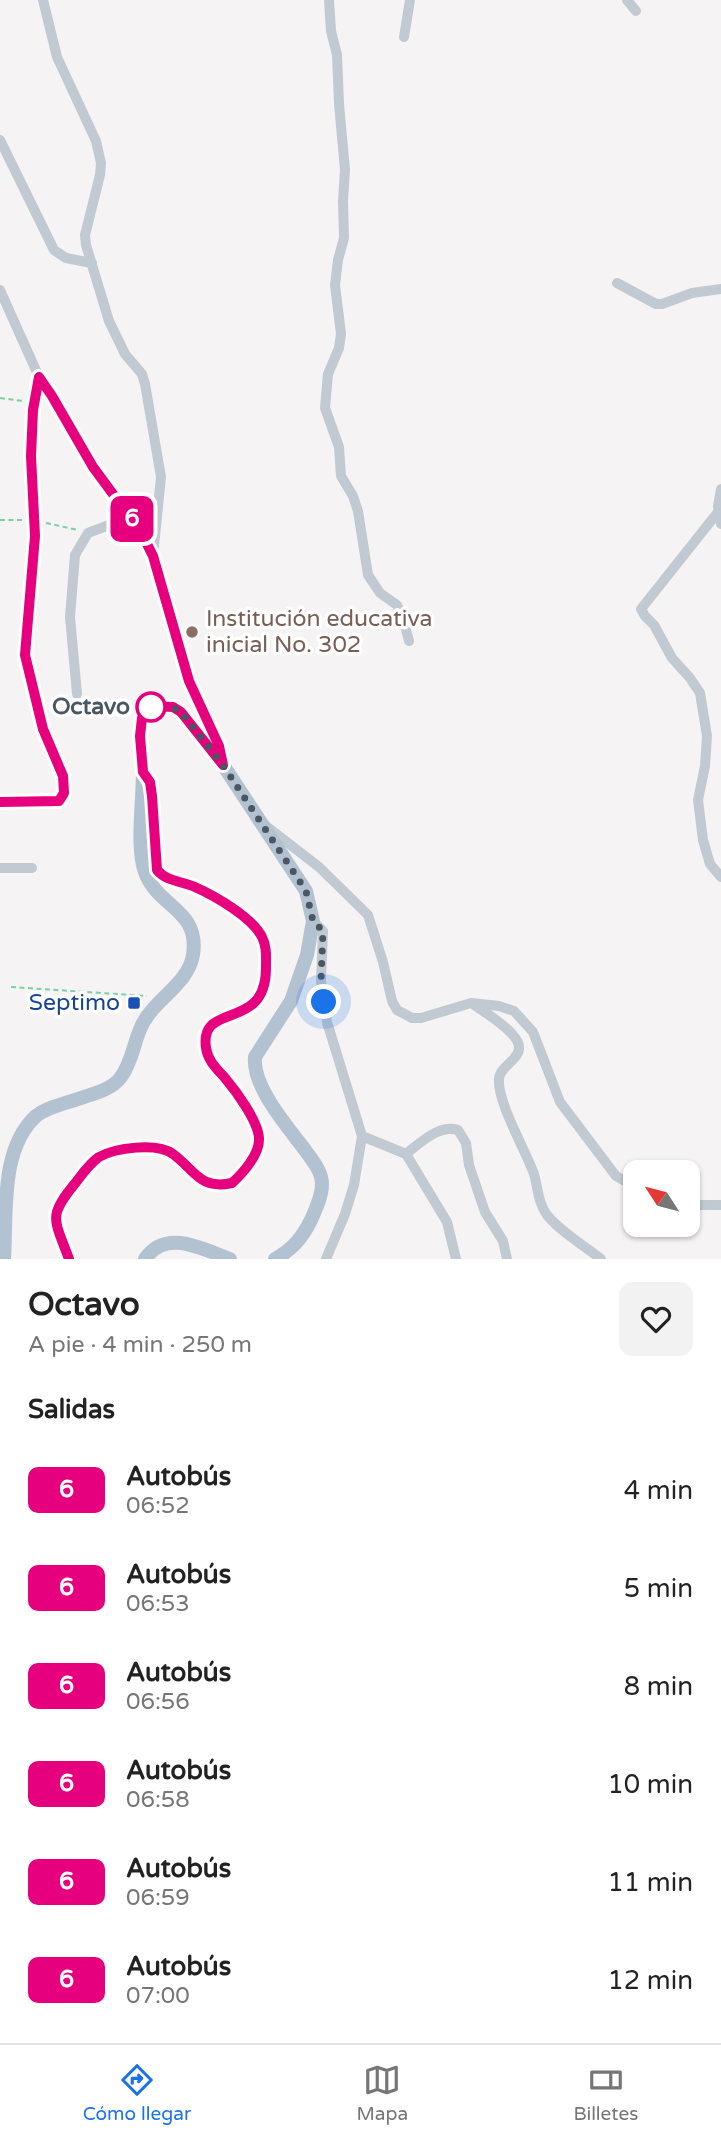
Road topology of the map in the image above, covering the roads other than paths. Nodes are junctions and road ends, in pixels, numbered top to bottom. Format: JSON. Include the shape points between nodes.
{"nodes":[{"id":1,"x":43,"y":0,"type":"edge"},
{"id":2,"x":329,"y":0,"type":"edge"},
{"id":3,"x":410,"y":0,"type":"edge"},
{"id":4,"x":627,"y":0,"type":"edge"},
{"id":5,"x":636,"y":10,"type":"dead end"},
{"id":6,"x":404,"y":37,"type":"dead end"},
{"id":7,"x":0,"y":139,"type":"edge"},
{"id":8,"x":92,"y":263,"type":"junction"},
{"id":9,"x":617,"y":284,"type":"dead end"},
{"id":10,"x":721,"y":289,"type":"edge"},
{"id":11,"x":0,"y":290,"type":"edge"},
{"id":12,"x":39,"y":377,"type":"junction"},
{"id":13,"x":721,"y":489,"type":"edge"},
{"id":14,"x":128,"y":513,"type":"junction"},
{"id":15,"x":720,"y":518,"type":"edge"},
{"id":16,"x":153,"y":556,"type":"junction"},
{"id":17,"x":409,"y":641,"type":"dead end"},
{"id":18,"x":78,"y":694,"type":"dead end"},
{"id":19,"x":223,"y":765,"type":"junction"},
{"id":20,"x":143,"y":772,"type":"junction"},
{"id":21,"x":0,"y":802,"type":"edge"},
{"id":22,"x":256,"y":817,"type":"junction"},
{"id":23,"x":0,"y":868,"type":"edge"},
{"id":24,"x":32,"y":868,"type":"dead end"},
{"id":25,"x":721,"y":877,"type":"edge"},
{"id":26,"x":313,"y":921,"type":"junction"},
{"id":27,"x":471,"y":1003,"type":"junction"},
{"id":28,"x":362,"y":1136,"type":"junction"},
{"id":29,"x":406,"y":1154,"type":"junction"},
{"id":30,"x":623,"y":1179,"type":"edge"},
{"id":31,"x":700,"y":1205,"type":"edge"},
{"id":32,"x":721,"y":1205,"type":"edge"},
{"id":33,"x":5,"y":1259,"type":"edge"},
{"id":34,"x":69,"y":1259,"type":"edge"},
{"id":35,"x":145,"y":1259,"type":"edge"},
{"id":36,"x":230,"y":1259,"type":"edge"},
{"id":37,"x":275,"y":1259,"type":"edge"},
{"id":38,"x":326,"y":1259,"type":"edge"},
{"id":39,"x":456,"y":1259,"type":"edge"},
{"id":40,"x":508,"y":1259,"type":"edge"},
{"id":41,"x":601,"y":1259,"type":"edge"}],
"edges":[{"from":1,"to":8,"type":"street","via":[[57,57],[96,141],[101,163],[85,234]]},
{"from":2,"to":17,"type":"street","via":[[345,170],[344,238],[335,285],[341,334],[328,374],[325,408],[339,447],[341,476],[358,511],[368,575],[380,593],[397,605]]},
{"from":3,"to":6,"type":"street"},
{"from":4,"to":5,"type":"street"},
{"from":7,"to":8,"type":"street","via":[[54,250],[66,258]]},
{"from":8,"to":16,"type":"street","via":[[109,321],[145,384],[161,477]]},
{"from":9,"to":10,"type":"street","via":[[656,304]]},
{"from":11,"to":12,"type":"street"},
{"from":12,"to":14,"type":"street","via":[[93,467]]},
{"from":12,"to":21,"type":"street","via":[[33,403],[35,536],[25,655],[43,729],[63,776],[64,793],[59,801]]},
{"from":13,"to":15,"type":"street"},
{"from":14,"to":16,"type":"street"},
{"from":14,"to":18,"type":"street","via":[[88,533],[75,555],[71,617]]},
{"from":15,"to":25,"type":"street","via":[[641,609],[699,693],[707,736],[698,800],[710,864]]},
{"from":16,"to":19,"type":"street","via":[[189,681]]},
{"from":19,"to":20,"type":"main road","via":[[181,712],[151,706],[142,718]]},
{"from":19,"to":22,"type":"main road"},
{"from":20,"to":33,"type":"main road","via":[[144,870],[151,885],[190,923],[193,957],[186,974],[147,1016],[121,1077],[108,1088],[37,1115],[10,1146],[4,1166]]},
{"from":20,"to":34,"type":"street","via":[[152,796],[157,870],[228,906],[258,929],[264,940],[266,976],[260,1000],[213,1023],[205,1046],[214,1067],[247,1109],[259,1141],[240,1176],[223,1185],[204,1181],[173,1153],[156,1148],[131,1148],[100,1157],[66,1193],[56,1212],[59,1236]]},
{"from":22,"to":26,"type":"main road","via":[[306,891]]},
{"from":22,"to":27,"type":"street","via":[[319,867],[368,915],[397,1010],[412,1018]]},
{"from":23,"to":24,"type":"street"},
{"from":26,"to":28,"type":"street","via":[[323,931],[321,981],[327,1022]]},
{"from":26,"to":37,"type":"main road","via":[[290,1001],[254,1065],[258,1080],[317,1167],[322,1183],[305,1231],[292,1250]]},
{"from":27,"to":30,"type":"street","via":[[514,1011],[533,1032],[559,1102]]},
{"from":27,"to":41,"type":"street","via":[[507,1029],[518,1044],[518,1052],[500,1073],[499,1088],[545,1213]]},
{"from":28,"to":29,"type":"street"},
{"from":28,"to":38,"type":"street","via":[[354,1185]]},
{"from":29,"to":39,"type":"street","via":[[447,1222]]},
{"from":29,"to":40,"type":"street","via":[[432,1134],[458,1130],[466,1143],[485,1212]]},
{"from":31,"to":32,"type":"street"},
{"from":35,"to":36,"type":"main road","via":[[163,1243],[176,1241]]}]}
